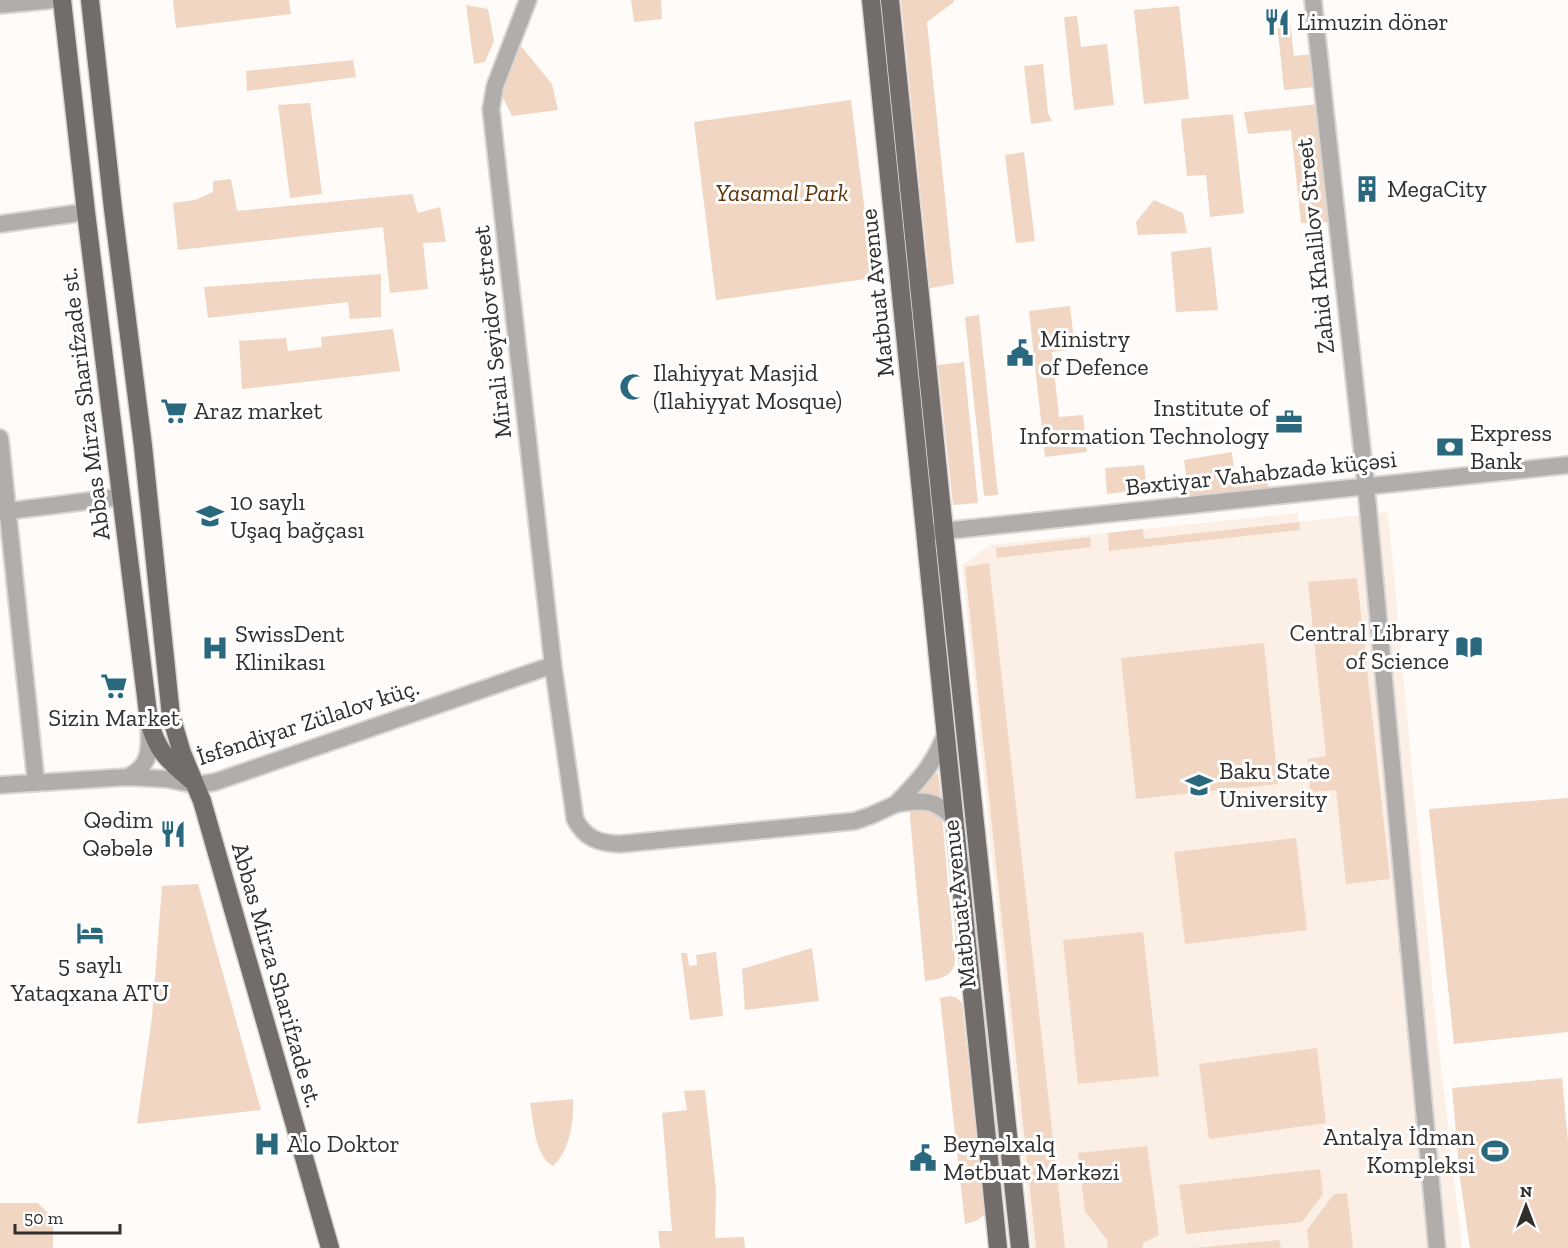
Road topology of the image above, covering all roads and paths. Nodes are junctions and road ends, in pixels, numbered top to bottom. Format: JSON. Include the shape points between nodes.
{"nodes":[{"id":1,"x":52,"y":0,"type":"edge"},
{"id":2,"x":62,"y":0,"type":"edge"},
{"id":3,"x":90,"y":0,"type":"edge"},
{"id":4,"x":528,"y":0,"type":"edge"},
{"id":5,"x":871,"y":0,"type":"edge"},
{"id":6,"x":890,"y":0,"type":"edge"},
{"id":7,"x":1313,"y":0,"type":"edge"},
{"id":8,"x":0,"y":5,"type":"edge"},
{"id":9,"x":113,"y":209,"type":"junction"},
{"id":10,"x":86,"y":212,"type":"junction"},
{"id":11,"x":0,"y":224,"type":"edge"},
{"id":12,"x":0,"y":438,"type":"edge"},
{"id":13,"x":1568,"y":465,"type":"edge"},
{"id":14,"x":1366,"y":486,"type":"junction"},
{"id":15,"x":120,"y":497,"type":"junction"},
{"id":16,"x":932,"y":510,"type":"junction"},
{"id":17,"x":4,"y":512,"type":"edge"},
{"id":18,"x":943,"y":531,"type":"junction"},
{"id":19,"x":937,"y":556,"type":"junction"},
{"id":20,"x":553,"y":665,"type":"junction"},
{"id":21,"x":148,"y":722,"type":"junction"},
{"id":22,"x":946,"y":734,"type":"junction"},
{"id":23,"x":128,"y":777,"type":"junction"},
{"id":24,"x":36,"y":782,"type":"junction"},
{"id":25,"x":0,"y":784,"type":"edge"},
{"id":26,"x":196,"y":785,"type":"junction"},
{"id":27,"x":896,"y":804,"type":"junction"},
{"id":28,"x":955,"y":819,"type":"junction"},
{"id":29,"x":330,"y":1248,"type":"edge"},
{"id":30,"x":998,"y":1248,"type":"edge"},
{"id":31,"x":1020,"y":1248,"type":"edge"},
{"id":32,"x":1437,"y":1248,"type":"edge"}],
"edges":[{"from":1,"to":8,"type":"street"},
{"from":2,"to":10,"type":"main road","name":"Abbas Mirza Sharifzade st."},
{"from":3,"to":9,"type":"main road"},
{"from":4,"to":20,"type":"street","name":"Mirali Seyidov street","via":[[495,86],[491,109]]},
{"from":5,"to":16,"type":"main road","name":"Matbuat Avenue"},
{"from":6,"to":16,"type":"main road","name":"Matbuat Avenue"},
{"from":7,"to":14,"type":"street","name":"Zahid Khalilov Street"},
{"from":9,"to":10,"type":"main road"},
{"from":9,"to":26,"type":"main road","name":"Abbas Mirza Sharifzade st.","via":[[143,446],[168,702],[176,736]]},
{"from":10,"to":11,"type":"street"},
{"from":10,"to":15,"type":"main road","name":"Abbas Mirza Sharifzade st."},
{"from":12,"to":17,"type":"street"},
{"from":13,"to":14,"type":"street","name":"Bəxtiyar Vahabzadə küçəsi"},
{"from":14,"to":18,"type":"street","name":"Bəxtiyar Vahabzadə küçəsi"},
{"from":14,"to":32,"type":"street","name":"Zahid Khalilov Street"},
{"from":15,"to":17,"type":"street"},
{"from":15,"to":21,"type":"main road","name":"Abbas Mirza Sharifzade st."},
{"from":16,"to":18,"type":"main road"},
{"from":17,"to":24,"type":"street"},
{"from":18,"to":19,"type":"main road"},
{"from":19,"to":22,"type":"main road","name":"Matbuat Avenue"},
{"from":19,"to":31,"type":"main road","name":"Matbuat Avenue"},
{"from":20,"to":26,"type":"street","name":"İsfəndiyar Zülalov küç.","via":[[231,777]]},
{"from":20,"to":27,"type":"street","name":"Mirali Seyidov street","via":[[572,810],[580,829],[590,838],[620,844],[855,821]]},
{"from":21,"to":23,"type":"street","via":[[147,758],[143,767]]},
{"from":21,"to":26,"type":"main road","name":"Abbas Mirza Sharifzade st.","via":[[159,750]]},
{"from":22,"to":27,"type":"street","via":[[922,777]]},
{"from":22,"to":28,"type":"main road","name":"Matbuat Avenue"},
{"from":23,"to":24,"type":"street","name":"İsfəndiyar Zülalov küç."},
{"from":23,"to":26,"type":"street","name":"İsfəndiyar Zülalov küç."},
{"from":24,"to":25,"type":"street","name":"İsfəndiyar Zülalov küç."},
{"from":26,"to":29,"type":"main road","name":"Abbas Mirza Sharifzade st."},
{"from":27,"to":28,"type":"street","via":[[931,802]]},
{"from":28,"to":30,"type":"main road","name":"Matbuat Avenue"}]}
